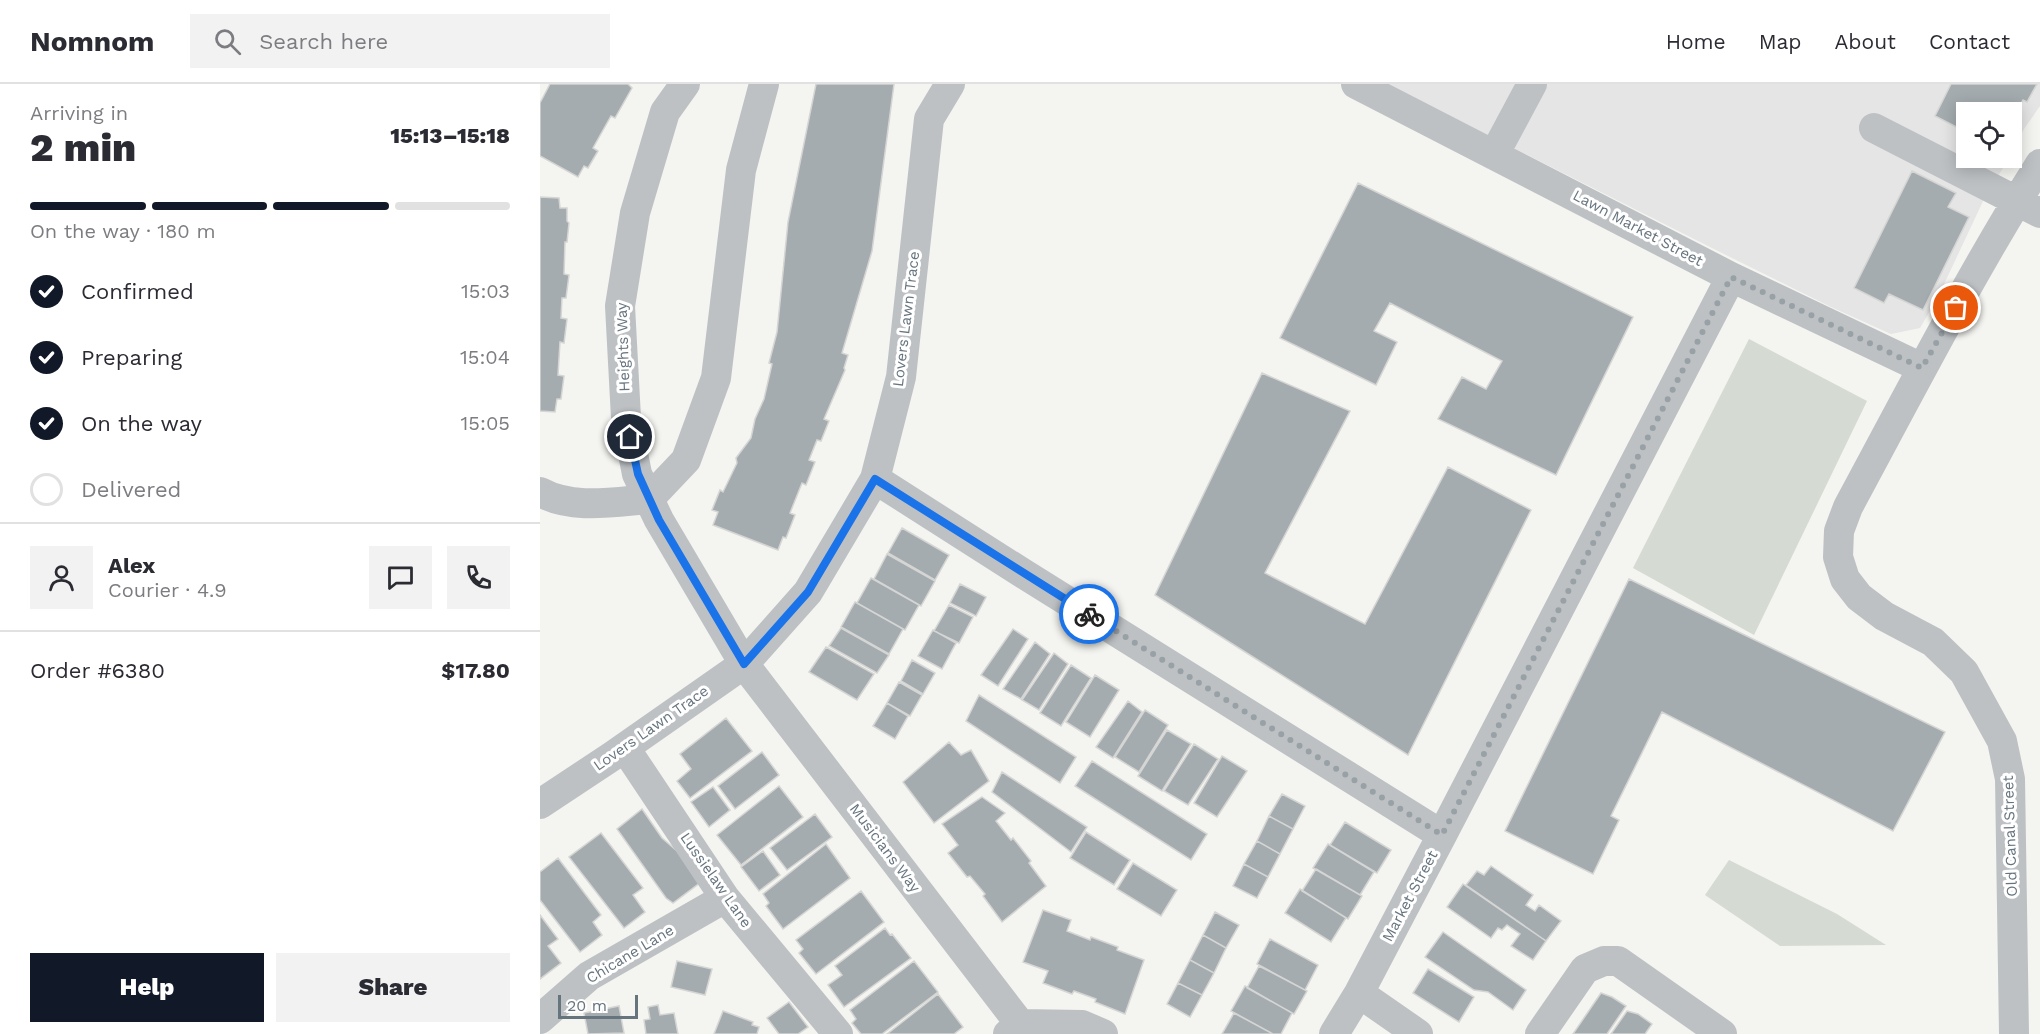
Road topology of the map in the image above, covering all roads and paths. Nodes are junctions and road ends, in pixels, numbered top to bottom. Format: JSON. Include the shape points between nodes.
{"nodes":[{"id":1,"x":685,"y":84,"type":"edge"},
{"id":2,"x":764,"y":84,"type":"edge"},
{"id":3,"x":950,"y":84,"type":"edge"},
{"id":4,"x":1356,"y":84,"type":"edge"},
{"id":5,"x":1532,"y":84,"type":"edge"},
{"id":6,"x":1874,"y":128,"type":"dead end"},
{"id":7,"x":1494,"y":154,"type":"junction"},
{"id":8,"x":2040,"y":164,"type":"edge"},
{"id":9,"x":2028,"y":207,"type":"edge"},
{"id":10,"x":1731,"y":277,"type":"junction"},
{"id":11,"x":1922,"y":368,"type":"junction"},
{"id":12,"x":875,"y":479,"type":"junction"},
{"id":13,"x":540,"y":492,"type":"edge"},
{"id":14,"x":649,"y":499,"type":"junction"},
{"id":15,"x":744,"y":664,"type":"junction"},
{"id":16,"x":625,"y":748,"type":"junction"},
{"id":17,"x":540,"y":804,"type":"edge"},
{"id":18,"x":1442,"y":835,"type":"junction"},
{"id":19,"x":725,"y":897,"type":"junction"},
{"id":20,"x":1359,"y":993,"type":"junction"},
{"id":21,"x":540,"y":1019,"type":"edge"},
{"id":22,"x":1017,"y":1031,"type":"edge"},
{"id":23,"x":838,"y":1034,"type":"edge"},
{"id":24,"x":1103,"y":1034,"type":"edge"},
{"id":25,"x":1334,"y":1034,"type":"edge"},
{"id":26,"x":1418,"y":1034,"type":"edge"},
{"id":27,"x":1540,"y":1034,"type":"edge"},
{"id":28,"x":1722,"y":1034,"type":"edge"},
{"id":29,"x":2014,"y":1034,"type":"edge"}],
"edges":[{"from":1,"to":14,"type":"street","name":"Heights Way","via":[[665,112],[635,213],[620,306],[626,418],[638,474]]},
{"from":2,"to":14,"type":"street","via":[[741,170],[716,378],[686,460]]},
{"from":3,"to":12,"type":"street","name":"Lovers Lawn Trace","via":[[928,119],[901,377]]},
{"from":4,"to":7,"type":"street","name":"Lawn Market Street"},
{"from":5,"to":7,"type":"street"},
{"from":6,"to":9,"type":"street"},
{"from":7,"to":10,"type":"street","name":"Lawn Market Street"},
{"from":8,"to":9,"type":"street","name":"Old Canal Street"},
{"from":9,"to":11,"type":"street","name":"Old Canal Street"},
{"from":10,"to":11,"type":"street","name":"Lawn Market Street"},
{"from":10,"to":18,"type":"street","name":"Market Street"},
{"from":11,"to":29,"type":"street","name":"Old Canal Street","via":[[1848,507],[1839,531],[1838,557],[1845,579],[1859,597],[1884,616],[1933,642],[1964,672],[2002,741],[2010,779]]},
{"from":12,"to":15,"type":"street","name":"Lovers Lawn Trace","via":[[808,592]]},
{"from":12,"to":18,"type":"street"},
{"from":13,"to":14,"type":"street","via":[[552,499],[591,504]]},
{"from":14,"to":15,"type":"street","name":"Heights Way"},
{"from":15,"to":16,"type":"street","name":"Lovers Lawn Trace"},
{"from":15,"to":22,"type":"street","name":"Musicians Way"},
{"from":16,"to":17,"type":"street","name":"Lovers Lawn Trace"},
{"from":16,"to":19,"type":"street","name":"Lussielaw Lane"},
{"from":18,"to":20,"type":"street","name":"Market Street"},
{"from":19,"to":21,"type":"street","name":"Chicane Lane","via":[[589,976]]},
{"from":19,"to":23,"type":"street","name":"Lussielaw Lane"},
{"from":20,"to":25,"type":"street","name":"Market Street"},
{"from":20,"to":26,"type":"street"},
{"from":22,"to":24,"type":"street","via":[[1082,1025]]},
{"from":27,"to":28,"type":"street","via":[[1585,969],[1604,961],[1618,961]]}]}
